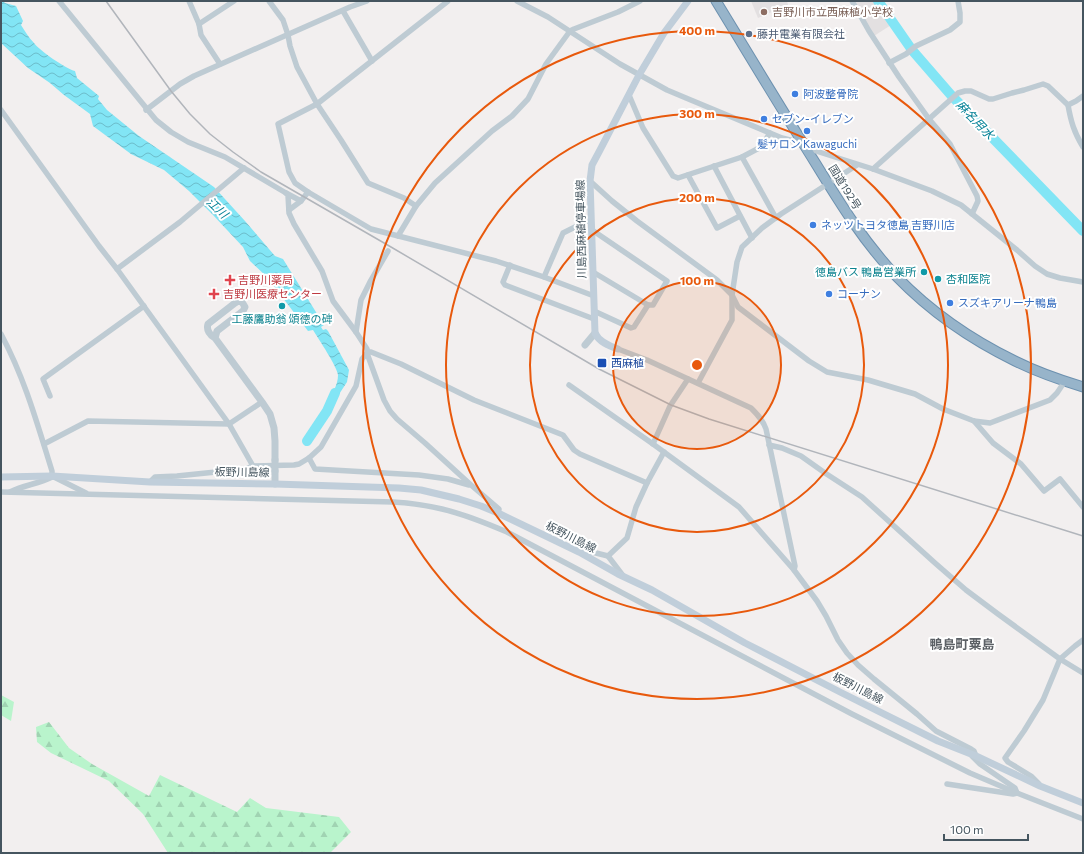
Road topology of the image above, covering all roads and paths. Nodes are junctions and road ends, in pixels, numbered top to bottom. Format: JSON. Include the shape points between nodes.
{"nodes":[{"id":1,"x":59,"y":1,"type":"edge"},
{"id":2,"x":189,"y":1,"type":"edge"},
{"id":3,"x":234,"y":1,"type":"edge"},
{"id":4,"x":269,"y":1,"type":"edge"},
{"id":5,"x":367,"y":1,"type":"edge"},
{"id":6,"x":448,"y":1,"type":"edge"},
{"id":7,"x":517,"y":1,"type":"edge"},
{"id":8,"x":640,"y":1,"type":"edge"},
{"id":9,"x":688,"y":1,"type":"edge"},
{"id":10,"x":716,"y":1,"type":"edge"},
{"id":11,"x":852,"y":1,"type":"edge"},
{"id":12,"x":958,"y":1,"type":"edge"},
{"id":13,"x":343,"y":11,"type":"junction"},
{"id":14,"x":198,"y":24,"type":"junction"},
{"id":15,"x":570,"y":31,"type":"junction"},
{"id":16,"x":288,"y":35,"type":"junction"},
{"id":17,"x":372,"y":61,"type":"junction"},
{"id":18,"x":889,"y":62,"type":"junction"},
{"id":19,"x":220,"y":64,"type":"junction"},
{"id":20,"x":640,"y":75,"type":"junction"},
{"id":21,"x":629,"y":95,"type":"junction"},
{"id":22,"x":1083,"y":96,"type":"edge"},
{"id":23,"x":317,"y":104,"type":"junction"},
{"id":24,"x":1068,"y":105,"type":"junction"},
{"id":25,"x":1,"y":110,"type":"edge"},
{"id":26,"x":146,"y":110,"type":"junction"},
{"id":27,"x":929,"y":119,"type":"junction"},
{"id":28,"x":770,"y":133,"type":"junction"},
{"id":29,"x":802,"y":143,"type":"junction"},
{"id":30,"x":1083,"y":147,"type":"edge"},
{"id":31,"x":742,"y":157,"type":"junction"},
{"id":32,"x":857,"y":165,"type":"junction"},
{"id":33,"x":714,"y":166,"type":"junction"},
{"id":34,"x":244,"y":168,"type":"junction"},
{"id":35,"x":873,"y":169,"type":"junction"},
{"id":36,"x":688,"y":175,"type":"junction"},
{"id":37,"x":590,"y":181,"type":"junction"},
{"id":38,"x":828,"y":184,"type":"junction"},
{"id":39,"x":308,"y":192,"type":"junction"},
{"id":40,"x":286,"y":193,"type":"junction"},
{"id":41,"x":300,"y":201,"type":"junction"},
{"id":42,"x":416,"y":206,"type":"junction"},
{"id":43,"x":289,"y":210,"type":"junction"},
{"id":44,"x":972,"y":214,"type":"junction"},
{"id":45,"x":740,"y":216,"type":"junction"},
{"id":46,"x":776,"y":218,"type":"junction"},
{"id":47,"x":592,"y":219,"type":"junction"},
{"id":48,"x":592,"y":230,"type":"junction"},
{"id":49,"x":398,"y":236,"type":"junction"},
{"id":50,"x":752,"y":238,"type":"junction"},
{"id":51,"x":388,"y":251,"type":"dead end"},
{"id":52,"x":510,"y":266,"type":"junction"},
{"id":53,"x":117,"y":269,"type":"junction"},
{"id":54,"x":593,"y":272,"type":"junction"},
{"id":55,"x":544,"y":277,"type":"junction"},
{"id":56,"x":1083,"y":282,"type":"edge"},
{"id":57,"x":732,"y":295,"type":"junction"},
{"id":58,"x":594,"y":296,"type":"junction"},
{"id":59,"x":648,"y":305,"type":"junction"},
{"id":60,"x":144,"y":306,"type":"junction"},
{"id":61,"x":594,"y":315,"type":"junction"},
{"id":62,"x":356,"y":332,"type":"junction"},
{"id":63,"x":595,"y":333,"type":"junction"},
{"id":64,"x":1,"y":334,"type":"edge"},
{"id":65,"x":215,"y":338,"type":"junction"},
{"id":66,"x":585,"y":345,"type":"dead end"},
{"id":67,"x":618,"y":349,"type":"joint"},
{"id":68,"x":368,"y":352,"type":"junction"},
{"id":69,"x":688,"y":379,"type":"junction"},
{"id":70,"x":1065,"y":381,"type":"junction"},
{"id":71,"x":698,"y":383,"type":"junction"},
{"id":72,"x":569,"y":385,"type":"dead end"},
{"id":73,"x":1083,"y":386,"type":"edge"},
{"id":74,"x":50,"y":396,"type":"dead end"},
{"id":75,"x":262,"y":402,"type":"junction"},
{"id":76,"x":974,"y":421,"type":"junction"},
{"id":77,"x":229,"y":424,"type":"junction"},
{"id":78,"x":44,"y":444,"type":"junction"},
{"id":79,"x":653,"y":444,"type":"junction"},
{"id":80,"x":769,"y":445,"type":"junction"},
{"id":81,"x":664,"y":452,"type":"junction"},
{"id":82,"x":309,"y":458,"type":"junction"},
{"id":83,"x":253,"y":466,"type":"junction"},
{"id":84,"x":52,"y":476,"type":"junction"},
{"id":85,"x":2,"y":477,"type":"edge"},
{"id":86,"x":150,"y":482,"type":"junction"},
{"id":87,"x":275,"y":484,"type":"junction"},
{"id":88,"x":647,"y":484,"type":"junction"},
{"id":89,"x":471,"y":486,"type":"junction"},
{"id":90,"x":1,"y":492,"type":"edge"},
{"id":91,"x":8,"y":493,"type":"junction"},
{"id":92,"x":89,"y":494,"type":"junction"},
{"id":93,"x":1083,"y":507,"type":"edge"},
{"id":94,"x":498,"y":513,"type":"junction"},
{"id":95,"x":579,"y":552,"type":"junction"},
{"id":96,"x":608,"y":556,"type":"junction"},
{"id":97,"x":794,"y":570,"type":"junction"},
{"id":98,"x":625,"y":578,"type":"junction"},
{"id":99,"x":1083,"y":640,"type":"edge"},
{"id":100,"x":1060,"y":659,"type":"junction"},
{"id":101,"x":1083,"y":673,"type":"edge"},
{"id":102,"x":973,"y":755,"type":"junction"},
{"id":103,"x":947,"y":784,"type":"dead end"},
{"id":104,"x":1040,"y":786,"type":"junction"},
{"id":105,"x":1017,"y":793,"type":"junction"},
{"id":106,"x":1083,"y":803,"type":"edge"},
{"id":107,"x":1083,"y":819,"type":"edge"}],
"edges":[{"from":1,"to":26,"type":"street"},
{"from":2,"to":14,"type":"street"},
{"from":3,"to":14,"type":"street"},
{"from":4,"to":16,"type":"street","via":[[283,20]]},
{"from":5,"to":13,"type":"street"},
{"from":6,"to":17,"type":"street"},
{"from":7,"to":15,"type":"street"},
{"from":8,"to":15,"type":"street"},
{"from":9,"to":20,"type":"main road","name":"川島西麻植停車場線","via":[[664,33]]},
{"from":10,"to":29,"type":"highway","name":"国道192号"},
{"from":11,"to":18,"type":"street"},
{"from":12,"to":18,"type":"street","via":[[960,22],[950,30]]},
{"from":13,"to":16,"type":"street"},
{"from":13,"to":17,"type":"street"},
{"from":14,"to":19,"type":"street","via":[[200,34]]},
{"from":15,"to":20,"type":"street"},
{"from":15,"to":42,"type":"street","via":[[546,64],[528,99],[512,116],[434,183]]},
{"from":16,"to":19,"type":"street"},
{"from":16,"to":23,"type":"street","via":[[297,67]]},
{"from":17,"to":23,"type":"street"},
{"from":18,"to":27,"type":"street"},
{"from":19,"to":26,"type":"street","via":[[180,84]]},
{"from":20,"to":21,"type":"main road","name":"川島西麻植停車場線"},
{"from":20,"to":28,"type":"street","via":[[686,98]]},
{"from":21,"to":36,"type":"street","via":[[643,128],[673,176],[678,178]]},
{"from":21,"to":37,"type":"main road","name":"川島西麻植停車場線","via":[[592,165]]},
{"from":22,"to":24,"type":"street"},
{"from":23,"to":39,"type":"street","via":[[278,124],[289,172],[295,183]]},
{"from":23,"to":42,"type":"street","via":[[368,183],[404,198]]},
{"from":24,"to":27,"type":"street","via":[[1043,84],[993,99],[965,91],[958,93]]},
{"from":24,"to":30,"type":"street","via":[[1072,125]]},
{"from":25,"to":53,"type":"street"},
{"from":26,"to":34,"type":"street","via":[[171,132]]},
{"from":27,"to":35,"type":"street"},
{"from":27,"to":44,"type":"street","via":[[950,144],[977,196],[978,201]]},
{"from":28,"to":29,"type":"street"},
{"from":28,"to":31,"type":"street","via":[[761,147]]},
{"from":29,"to":32,"type":"street","via":[[816,151]]},
{"from":29,"to":38,"type":"highway","name":"国道192号"},
{"from":31,"to":33,"type":"street"},
{"from":31,"to":46,"type":"street"},
{"from":32,"to":35,"type":"street"},
{"from":32,"to":38,"type":"street"},
{"from":33,"to":36,"type":"street"},
{"from":33,"to":45,"type":"street"},
{"from":34,"to":40,"type":"street"},
{"from":34,"to":53,"type":"street","via":[[198,208]]},
{"from":35,"to":44,"type":"street","via":[[932,191],[961,205]]},
{"from":36,"to":45,"type":"street","via":[[717,228]]},
{"from":37,"to":47,"type":"main road","name":"川島西麻植停車場線"},
{"from":37,"to":57,"type":"street","via":[[637,221],[717,280]]},
{"from":38,"to":46,"type":"street"},
{"from":38,"to":70,"type":"highway","name":"国道192号","via":[[853,224],[888,267],[919,297],[986,346]]},
{"from":39,"to":41,"type":"street"},
{"from":39,"to":49,"type":"street","via":[[371,229]]},
{"from":40,"to":41,"type":"street"},
{"from":40,"to":43,"type":"street"},
{"from":41,"to":43,"type":"street"},
{"from":42,"to":49,"type":"street"},
{"from":43,"to":62,"type":"street","via":[[294,224],[322,271],[333,302]]},
{"from":44,"to":56,"type":"street","via":[[1047,274]]},
{"from":45,"to":50,"type":"street"},
{"from":46,"to":50,"type":"street"},
{"from":47,"to":48,"type":"main road","name":"川島西麻植停車場線"},
{"from":47,"to":55,"type":"street","via":[[562,233]]},
{"from":48,"to":54,"type":"main road","name":"川島西麻植停車場線"},
{"from":48,"to":59,"type":"street","via":[[667,281],[653,305]]},
{"from":49,"to":52,"type":"street"},
{"from":50,"to":57,"type":"street","via":[[742,247]]},
{"from":51,"to":62,"type":"street","via":[[361,300]]},
{"from":52,"to":55,"type":"street"},
{"from":52,"to":61,"type":"street","via":[[503,282],[505,285]]},
{"from":53,"to":60,"type":"street"},
{"from":54,"to":58,"type":"main road","name":"川島西麻植停車場線"},
{"from":54,"to":59,"type":"street"},
{"from":55,"to":58,"type":"street"},
{"from":57,"to":71,"type":"street","via":[[732,320]]},
{"from":57,"to":76,"type":"street","via":[[738,307],[827,372],[868,380],[915,394],[942,409]]},
{"from":58,"to":61,"type":"main road","name":"川島西麻植停車場線"},
{"from":59,"to":61,"type":"street","via":[[631,328]]},
{"from":60,"to":74,"type":"street","via":[[43,379]]},
{"from":60,"to":77,"type":"street"},
{"from":61,"to":63,"type":"main road","name":"川島西麻植停車場線"},
{"from":62,"to":68,"type":"street"},
{"from":63,"to":66,"type":"street"},
{"from":63,"to":67,"type":"main road","via":[[597,338],[607,345]]},
{"from":64,"to":78,"type":"street","via":[[24,384]]},
{"from":65,"to":65,"type":"street","via":[[207,330],[208,324],[235,302],[242,302],[245,306],[243,311],[217,331]]},
{"from":65,"to":75,"type":"street"},
{"from":67,"to":69,"type":"street"},
{"from":68,"to":82,"type":"street","via":[[362,359],[356,386],[351,395],[321,447]]},
{"from":68,"to":88,"type":"street","via":[[401,364],[474,400],[563,435],[580,454]]},
{"from":68,"to":89,"type":"street","via":[[390,411]]},
{"from":69,"to":71,"type":"street"},
{"from":69,"to":79,"type":"street","via":[[673,401]]},
{"from":70,"to":73,"type":"highway","name":"国道192号"},
{"from":70,"to":76,"type":"street","via":[[1050,400],[990,423]]},
{"from":71,"to":80,"type":"street","via":[[751,408],[765,425]]},
{"from":72,"to":79,"type":"street"},
{"from":75,"to":77,"type":"street"},
{"from":75,"to":87,"type":"street","bridge":true,"via":[[272,421],[275,441]]},
{"from":76,"to":93,"type":"street","via":[[993,442],[1021,464],[1044,491],[1060,479]]},
{"from":77,"to":78,"type":"street","via":[[88,421]]},
{"from":77,"to":83,"type":"street"},
{"from":78,"to":84,"type":"street"},
{"from":79,"to":81,"type":"street"},
{"from":80,"to":97,"type":"street"},
{"from":80,"to":100,"type":"street","via":[[801,456],[862,497],[966,590]]},
{"from":81,"to":88,"type":"street"},
{"from":81,"to":97,"type":"street","via":[[738,507]]},
{"from":82,"to":83,"type":"street","via":[[294,465]]},
{"from":82,"to":89,"type":"street","via":[[315,468],[419,475],[448,479]]},
{"from":83,"to":86,"type":"street","via":[[246,469],[155,477]]},
{"from":84,"to":85,"type":"main road","name":"板野川島線"},
{"from":84,"to":86,"type":"main road","name":"板野川島線"},
{"from":84,"to":91,"type":"street"},
{"from":84,"to":92,"type":"street"},
{"from":86,"to":87,"type":"main road","name":"板野川島線"},
{"from":87,"to":94,"type":"main road","name":"板野川島線","via":[[421,490],[459,498]]},
{"from":88,"to":96,"type":"street","via":[[636,507],[627,538]]},
{"from":89,"to":94,"type":"street","via":[[499,509]]},
{"from":90,"to":91,"type":"street"},
{"from":91,"to":92,"type":"street"},
{"from":92,"to":105,"type":"street","via":[[393,502],[416,504],[467,516],[507,532],[852,714],[970,773]]},
{"from":94,"to":95,"type":"main road","name":"板野川島線"},
{"from":95,"to":96,"type":"street","via":[[584,550]]},
{"from":95,"to":98,"type":"main road","name":"板野川島線"},
{"from":96,"to":98,"type":"street"},
{"from":97,"to":102,"type":"street","via":[[817,601],[838,640],[853,659],[874,680],[936,731],[971,749],[974,751]]},
{"from":98,"to":102,"type":"main road","name":"板野川島線","via":[[652,590],[745,643],[840,692],[938,741]]},
{"from":99,"to":100,"type":"street"},
{"from":100,"to":101,"type":"street"},
{"from":100,"to":104,"type":"street","via":[[1040,706],[1005,758],[1031,776]]},
{"from":102,"to":104,"type":"main road","name":"板野川島線"},
{"from":102,"to":105,"type":"street","via":[[980,764],[1015,788]]},
{"from":103,"to":105,"type":"street"},
{"from":104,"to":106,"type":"main road","name":"板野川島線"},
{"from":105,"to":107,"type":"street"}]}
